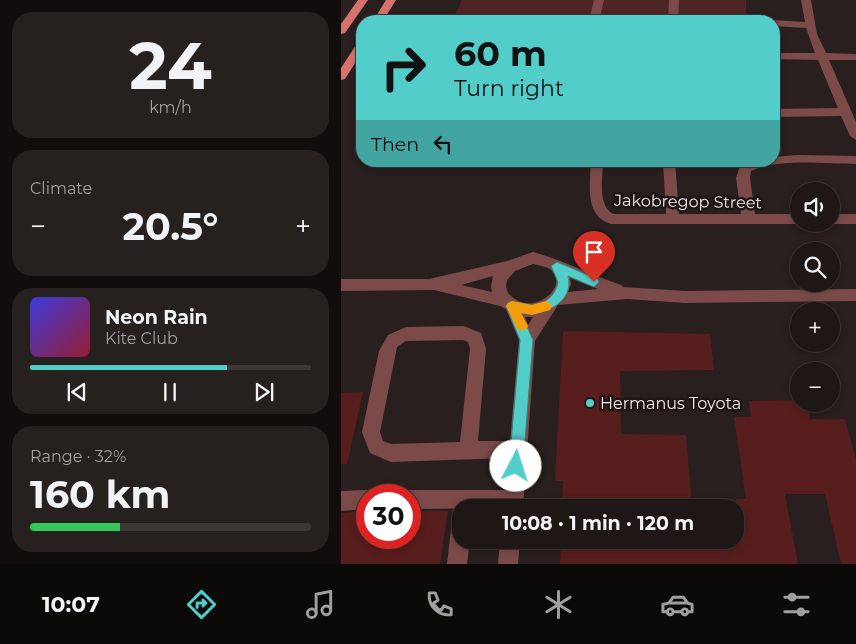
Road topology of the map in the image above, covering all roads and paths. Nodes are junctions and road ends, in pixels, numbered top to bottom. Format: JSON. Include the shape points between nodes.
{"nodes":[{"id":1,"x":363,"y":0,"type":"edge"},
{"id":2,"x":391,"y":0,"type":"edge"},
{"id":3,"x":599,"y":0,"type":"edge"},
{"id":4,"x":674,"y":0,"type":"edge"},
{"id":5,"x":806,"y":0,"type":"edge"},
{"id":6,"x":381,"y":15,"type":"edge"},
{"id":7,"x":595,"y":15,"type":"edge"},
{"id":8,"x":673,"y":15,"type":"edge"},
{"id":9,"x":780,"y":23,"type":"edge"},
{"id":10,"x":810,"y":25,"type":"junction"},
{"id":11,"x":341,"y":31,"type":"edge"},
{"id":12,"x":356,"y":53,"type":"edge"},
{"id":13,"x":780,"y":56,"type":"edge"},
{"id":14,"x":856,"y":57,"type":"edge"},
{"id":15,"x":821,"y":58,"type":"junction"},
{"id":16,"x":341,"y":77,"type":"edge"},
{"id":17,"x":845,"y":112,"type":"junction"},
{"id":18,"x":780,"y":113,"type":"edge"},
{"id":19,"x":856,"y":136,"type":"edge"},
{"id":20,"x":856,"y":160,"type":"edge"},
{"id":21,"x":780,"y":162,"type":"edge"},
{"id":22,"x":597,"y":167,"type":"edge"},
{"id":23,"x":669,"y":167,"type":"edge"},
{"id":24,"x":747,"y":167,"type":"edge"},
{"id":25,"x":749,"y":219,"type":"junction"},
{"id":26,"x":790,"y":219,"type":"edge"},
{"id":27,"x":840,"y":219,"type":"edge"},
{"id":28,"x":856,"y":219,"type":"edge"},
{"id":29,"x":673,"y":220,"type":"junction"},
{"id":30,"x":557,"y":266,"type":"junction"},
{"id":31,"x":508,"y":267,"type":"junction"},
{"id":32,"x":429,"y":284,"type":"junction"},
{"id":33,"x":341,"y":285,"type":"edge"},
{"id":34,"x":627,"y":293,"type":"junction"},
{"id":35,"x":856,"y":295,"type":"edge"},
{"id":36,"x":554,"y":301,"type":"junction"},
{"id":37,"x":509,"y":304,"type":"junction"},
{"id":38,"x":527,"y":340,"type":"junction"},
{"id":39,"x":518,"y":449,"type":"junction"},
{"id":40,"x":468,"y":451,"type":"junction"},
{"id":41,"x":513,"y":499,"type":"edge"},
{"id":42,"x":356,"y":500,"type":"edge"},
{"id":43,"x":341,"y":501,"type":"edge"},
{"id":44,"x":421,"y":501,"type":"edge"},
{"id":45,"x":452,"y":503,"type":"edge"},
{"id":46,"x":459,"y":549,"type":"edge"},
{"id":47,"x":509,"y":549,"type":"edge"},
{"id":48,"x":457,"y":564,"type":"edge"},
{"id":49,"x":508,"y":564,"type":"edge"}],
"edges":[{"from":1,"to":11,"type":"main road"},
{"from":2,"to":6,"type":"main road"},
{"from":3,"to":7,"type":"street"},
{"from":4,"to":8,"type":"street"},
{"from":5,"to":10,"type":"street"},
{"from":9,"to":10,"type":"street"},
{"from":10,"to":15,"type":"street"},
{"from":12,"to":16,"type":"main road"},
{"from":13,"to":15,"type":"street"},
{"from":14,"to":15,"type":"street"},
{"from":15,"to":17,"type":"street"},
{"from":17,"to":18,"type":"street"},
{"from":17,"to":19,"type":"street"},
{"from":20,"to":21,"type":"street"},
{"from":22,"to":29,"type":"street","name":"Jakobregop Street","via":[[597,203],[604,217]]},
{"from":23,"to":29,"type":"street"},
{"from":24,"to":25,"type":"street","via":[[743,178]]},
{"from":25,"to":26,"type":"street","name":"Jakobregop Street"},
{"from":25,"to":29,"type":"street","name":"Jakobregop Street"},
{"from":27,"to":28,"type":"street"},
{"from":30,"to":31,"type":"street","via":[[533,258]]},
{"from":30,"to":34,"type":"street"},
{"from":30,"to":36,"type":"street","via":[[564,282]]},
{"from":31,"to":32,"type":"street"},
{"from":31,"to":37,"type":"street","via":[[499,280],[501,295]]},
{"from":32,"to":33,"type":"street"},
{"from":32,"to":37,"type":"street"},
{"from":34,"to":35,"type":"street","via":[[685,297]]},
{"from":34,"to":36,"type":"street"},
{"from":36,"to":37,"type":"street","via":[[532,310]]},
{"from":36,"to":38,"type":"street"},
{"from":37,"to":38,"type":"street"},
{"from":38,"to":39,"type":"street"},
{"from":39,"to":40,"type":"street"},
{"from":39,"to":41,"type":"street"},
{"from":40,"to":40,"type":"street","via":[[478,349],[475,338],[465,333],[397,337],[387,351],[371,432],[376,447],[391,453]]},
{"from":42,"to":43,"type":"street"},
{"from":44,"to":45,"type":"street"},
{"from":46,"to":48,"type":"street"},
{"from":47,"to":49,"type":"street"}]}
